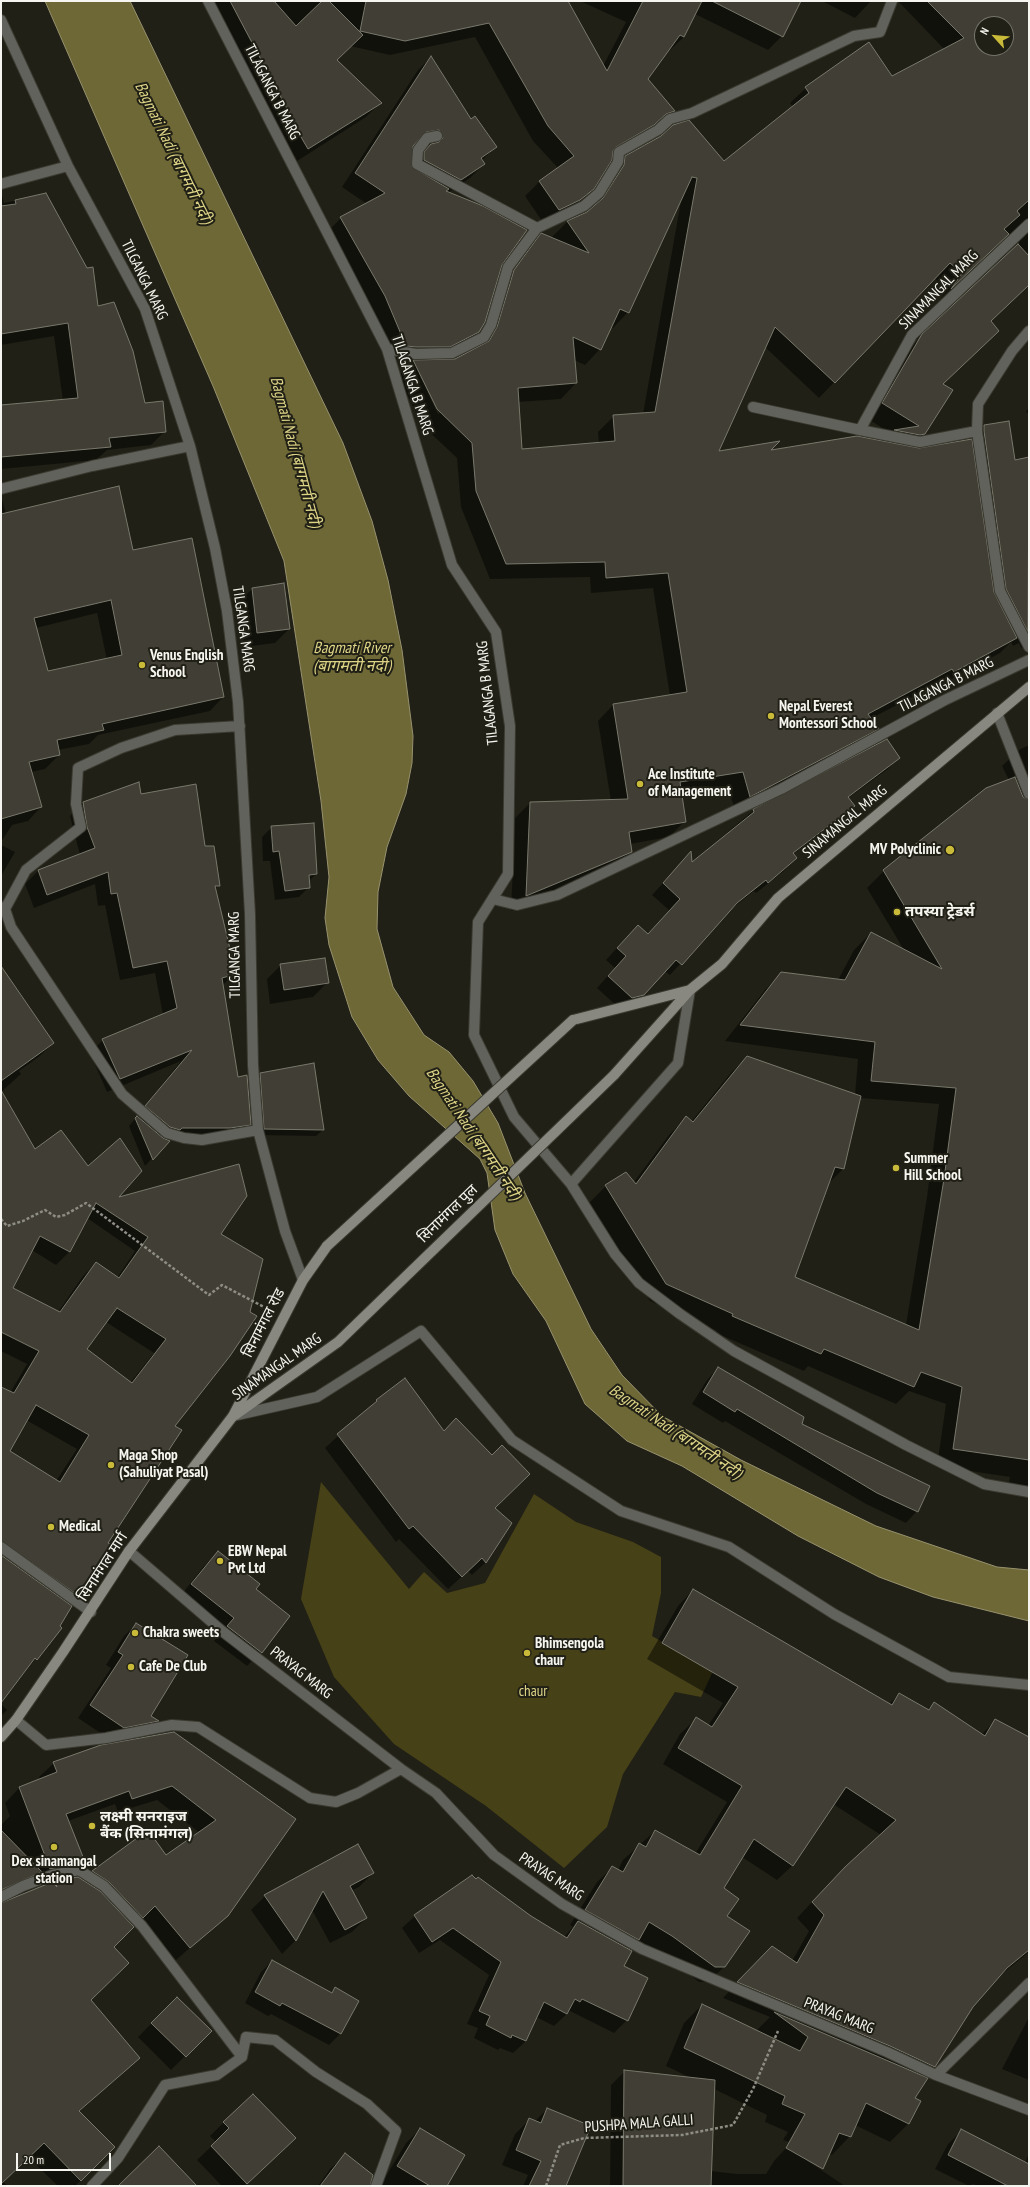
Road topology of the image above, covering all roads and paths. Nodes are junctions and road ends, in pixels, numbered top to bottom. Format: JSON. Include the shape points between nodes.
{"nodes":[{"id":1,"x":208,"y":1,"type":"edge"},
{"id":2,"x":892,"y":1,"type":"edge"},
{"id":3,"x":1,"y":20,"type":"edge"},
{"id":4,"x":437,"y":136,"type":"dead end"},
{"id":5,"x":68,"y":166,"type":"junction"},
{"id":6,"x":1,"y":184,"type":"edge"},
{"id":7,"x":1029,"y":224,"type":"edge"},
{"id":8,"x":537,"y":228,"type":"junction"},
{"id":9,"x":1029,"y":331,"type":"edge"},
{"id":10,"x":387,"y":349,"type":"junction"},
{"id":11,"x":753,"y":407,"type":"dead end"},
{"id":12,"x":860,"y":430,"type":"junction"},
{"id":13,"x":977,"y":431,"type":"junction"},
{"id":14,"x":190,"y":446,"type":"junction"},
{"id":15,"x":1,"y":489,"type":"edge"},
{"id":16,"x":1029,"y":647,"type":"edge"},
{"id":17,"x":1029,"y":660,"type":"edge"},
{"id":18,"x":1029,"y":687,"type":"edge"},
{"id":19,"x":997,"y":713,"type":"junction"},
{"id":20,"x":240,"y":726,"type":"junction"},
{"id":21,"x":1029,"y":794,"type":"edge"},
{"id":22,"x":493,"y":899,"type":"junction"},
{"id":23,"x":3,"y":908,"type":"edge"},
{"id":24,"x":690,"y":990,"type":"junction"},
{"id":25,"x":614,"y":1075,"type":"joint"},
{"id":26,"x":258,"y":1130,"type":"junction"},
{"id":27,"x":570,"y":1184,"type":"junction"},
{"id":28,"x":1,"y":1219,"type":"edge"},
{"id":29,"x":327,"y":1246,"type":"joint"},
{"id":30,"x":303,"y":1280,"type":"junction"},
{"id":31,"x":284,"y":1317,"type":"junction"},
{"id":32,"x":338,"y":1342,"type":"joint"},
{"id":33,"x":233,"y":1416,"type":"junction"},
{"id":34,"x":1029,"y":1492,"type":"edge"},
{"id":35,"x":1,"y":1547,"type":"edge"},
{"id":36,"x":129,"y":1551,"type":"junction"},
{"id":37,"x":91,"y":1612,"type":"junction"},
{"id":38,"x":1029,"y":1685,"type":"edge"},
{"id":39,"x":16,"y":1720,"type":"junction"},
{"id":40,"x":1,"y":1737,"type":"edge"},
{"id":41,"x":401,"y":1769,"type":"junction"},
{"id":42,"x":1,"y":1897,"type":"edge"},
{"id":43,"x":1029,"y":1984,"type":"edge"},
{"id":44,"x":787,"y":2011,"type":"junction"},
{"id":45,"x":242,"y":2057,"type":"junction"},
{"id":46,"x":936,"y":2075,"type":"junction"},
{"id":47,"x":1029,"y":2110,"type":"edge"},
{"id":48,"x":92,"y":2186,"type":"edge"},
{"id":49,"x":376,"y":2186,"type":"edge"},
{"id":50,"x":546,"y":2186,"type":"edge"}],
"edges":[{"from":1,"to":10,"type":"street","name":"TILAGANGA B MARG"},
{"from":2,"to":8,"type":"street","via":[[880,32],[854,36],[692,113],[670,119],[658,130],[619,152],[618,162],[599,193],[584,206]]},
{"from":3,"to":5,"type":"street","name":"TILGANGA MARG"},
{"from":4,"to":8,"type":"street","via":[[427,138],[418,150],[417,164]]},
{"from":5,"to":6,"type":"street"},
{"from":5,"to":14,"type":"street","name":"TILGANGA MARG","via":[[145,309]]},
{"from":7,"to":12,"type":"street","name":"SINAMANGAL MARG","via":[[912,335]]},
{"from":8,"to":10,"type":"street","via":[[508,267],[491,325],[484,337],[452,353],[416,354]]},
{"from":9,"to":13,"type":"street","via":[[1012,351],[978,404]]},
{"from":10,"to":22,"type":"street","name":"TILAGANGA B MARG","via":[[452,565],[496,632],[510,733],[508,874]]},
{"from":11,"to":12,"type":"street"},
{"from":12,"to":13,"type":"street","via":[[920,442]]},
{"from":13,"to":16,"type":"street","via":[[1000,591]]},
{"from":14,"to":15,"type":"street","via":[[92,466]]},
{"from":14,"to":20,"type":"street","name":"TILGANGA MARG","via":[[227,611]]},
{"from":17,"to":22,"type":"street","name":"TILAGANGA B MARG","via":[[946,700],[781,789],[557,895],[517,905]]},
{"from":18,"to":19,"type":"main road","name":"SINAMANGAL MARG"},
{"from":19,"to":21,"type":"street"},
{"from":19,"to":24,"type":"main road","name":"SINAMANGAL MARG","via":[[778,898],[722,964]]},
{"from":20,"to":23,"type":"street","via":[[176,730],[121,748],[78,768],[76,804],[80,827],[26,870]]},
{"from":20,"to":26,"type":"street","name":"TILGANGA MARG","via":[[250,914],[252,1065]]},
{"from":22,"to":27,"type":"street","via":[[478,922],[474,1035],[514,1117]]},
{"from":23,"to":26,"type":"street","via":[[11,927],[122,1094],[168,1133],[184,1138],[202,1140]]},
{"from":24,"to":25,"type":"main road","name":"SINAMANGAL MARG"},
{"from":24,"to":27,"type":"street","via":[[678,1063]]},
{"from":24,"to":29,"type":"main road","name":"SINAMANGAL MARG","bridge":true,"via":[[573,1020]]},
{"from":25,"to":32,"type":"main road","name":"सिनामंगल पुल","bridge":true},
{"from":26,"to":30,"type":"street","name":"TILGANGA MARG","via":[[285,1230]]},
{"from":27,"to":34,"type":"street","via":[[615,1254],[639,1283],[734,1351],[984,1484]]},
{"from":28,"to":31,"type":"path","via":[[7,1226],[45,1210],[56,1217],[86,1203],[209,1295],[222,1285]]},
{"from":29,"to":30,"type":"main road","name":"सिनामंगल रोड"},
{"from":30,"to":31,"type":"main road","name":"सिनामंगल रोड"},
{"from":31,"to":33,"type":"main road","name":"सिनामंगल रोड"},
{"from":32,"to":33,"type":"main road","name":"SINAMANGAL MARG"},
{"from":33,"to":36,"type":"main road","name":"सिनामंगल मार्ग"},
{"from":33,"to":38,"type":"street","via":[[317,1397],[421,1331],[512,1440],[621,1511],[729,1547],[834,1614],[949,1677]]},
{"from":35,"to":37,"type":"street"},
{"from":36,"to":37,"type":"main road","name":"सिनामंगल मार्ग"},
{"from":36,"to":41,"type":"street","name":"PRAYAG MARG","via":[[222,1631]]},
{"from":37,"to":39,"type":"main road","name":"सिनामंगल मार्ग"},
{"from":39,"to":40,"type":"main road","name":"सिनामंगल मार्ग"},
{"from":39,"to":41,"type":"street","via":[[46,1745],[106,1738],[172,1725],[198,1727],[310,1798],[336,1802]]},
{"from":41,"to":44,"type":"street","name":"PRAYAG MARG","via":[[436,1793],[494,1855],[562,1904],[642,1949]]},
{"from":42,"to":45,"type":"street","via":[[52,1875],[79,1870],[92,1877],[142,1926]]},
{"from":43,"to":46,"type":"street"},
{"from":44,"to":46,"type":"street","name":"PRAYAG MARG"},
{"from":44,"to":50,"type":"path","name":"PUSHPA MALA GALLI","via":[[753,2089],[733,2125],[682,2135],[584,2138],[560,2145]]},
{"from":45,"to":48,"type":"street","via":[[217,2075],[165,2085],[118,2158]]},
{"from":45,"to":49,"type":"street","via":[[246,2038],[275,2040],[316,2072],[367,2104],[396,2131]]},
{"from":46,"to":47,"type":"street","name":"PRAYAG MARG"}]}
